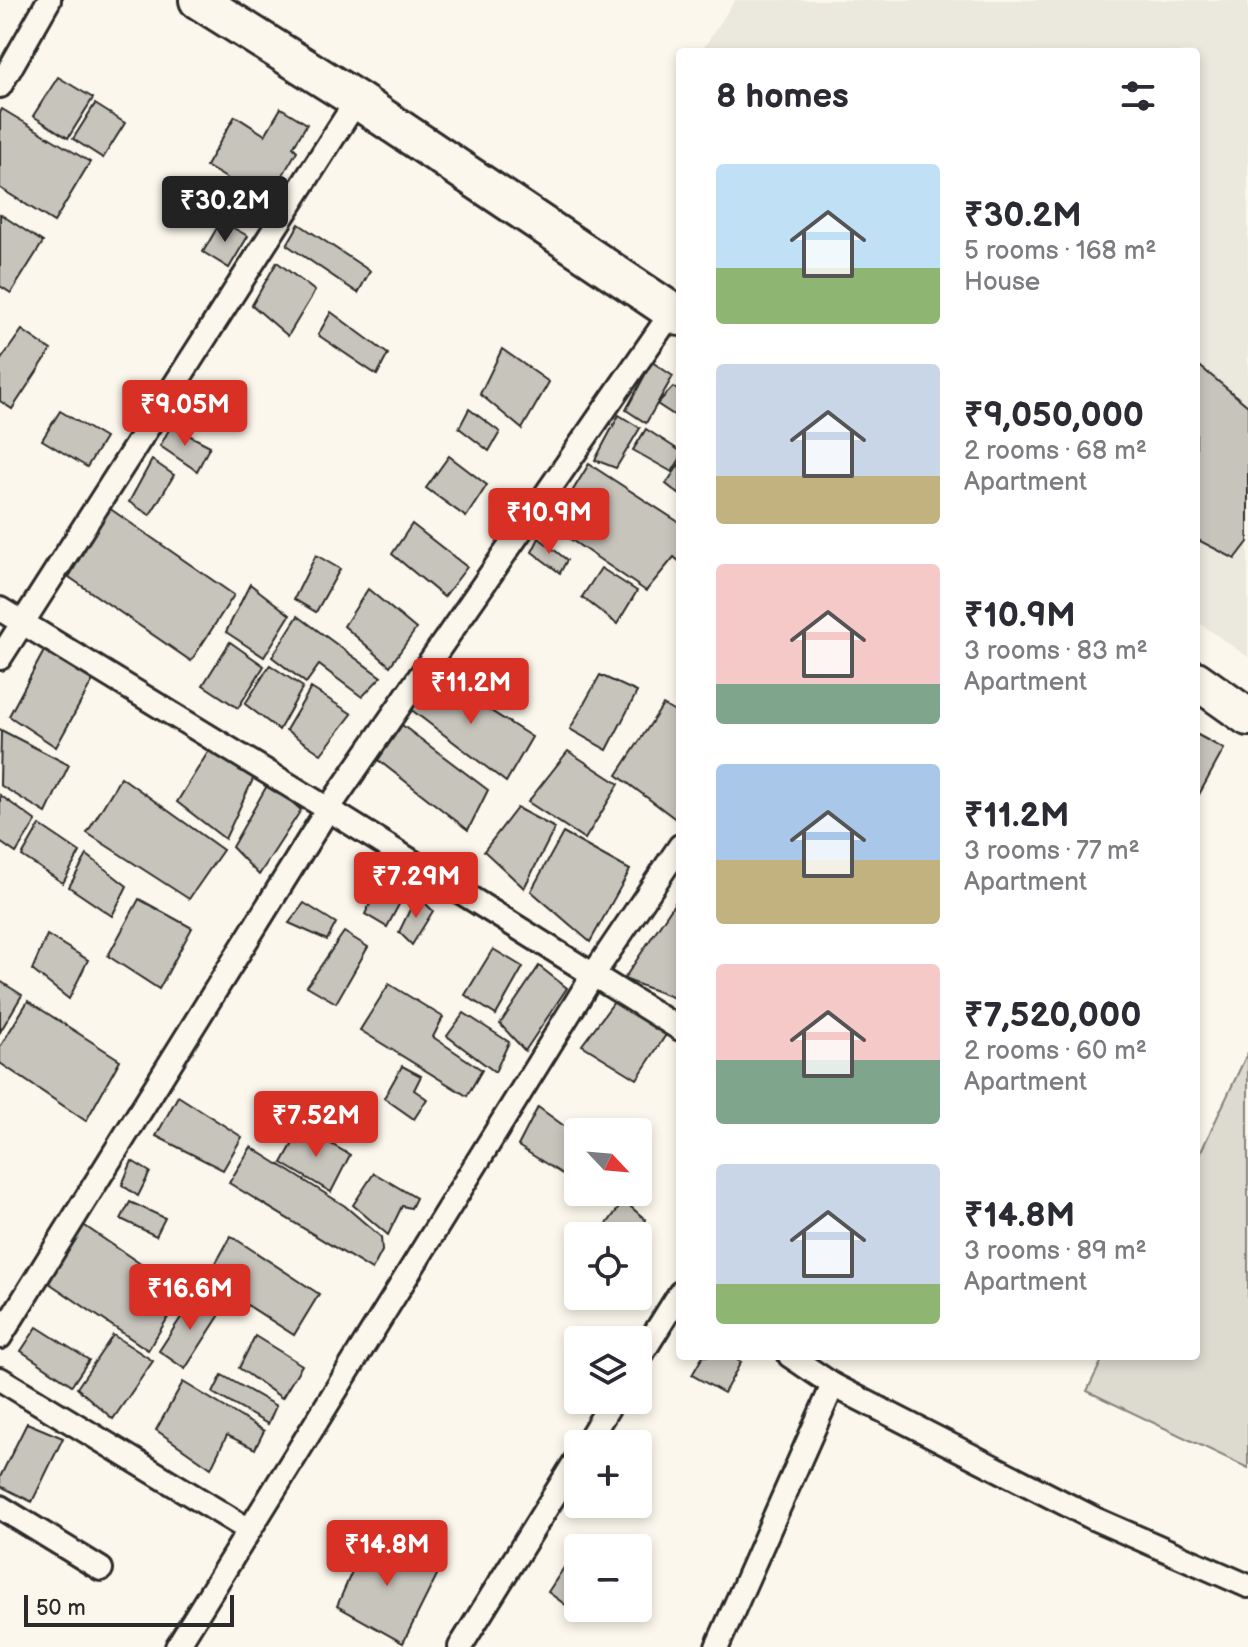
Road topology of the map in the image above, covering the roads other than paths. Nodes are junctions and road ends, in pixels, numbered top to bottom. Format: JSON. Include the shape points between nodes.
{"nodes":[{"id":1,"x":49,"y":0,"type":"edge"},
{"id":2,"x":198,"y":0,"type":"edge"},
{"id":3,"x":0,"y":86,"type":"edge"},
{"id":4,"x":357,"y":100,"type":"junction"},
{"id":5,"x":676,"y":314,"type":"edge"},
{"id":6,"x":0,"y":609,"type":"edge"},
{"id":7,"x":23,"y":623,"type":"junction"},
{"id":8,"x":0,"y":658,"type":"edge"},
{"id":9,"x":1200,"y":683,"type":"edge"},
{"id":10,"x":1248,"y":717,"type":"edge"},
{"id":11,"x":328,"y":809,"type":"junction"},
{"id":12,"x":676,"y":852,"type":"edge"},
{"id":13,"x":593,"y":975,"type":"junction"},
{"id":14,"x":676,"y":1027,"type":"edge"},
{"id":15,"x":676,"y":1299,"type":"edge"},
{"id":16,"x":0,"y":1337,"type":"edge"},
{"id":17,"x":652,"y":1338,"type":"edge"},
{"id":18,"x":796,"y":1360,"type":"edge"},
{"id":19,"x":0,"y":1379,"type":"edge"},
{"id":20,"x":833,"y":1385,"type":"junction"},
{"id":21,"x":564,"y":1480,"type":"edge"},
{"id":22,"x":0,"y":1507,"type":"edge"},
{"id":23,"x":249,"y":1530,"type":"junction"},
{"id":24,"x":101,"y":1569,"type":"dead end"},
{"id":25,"x":1248,"y":1586,"type":"edge"},
{"id":26,"x":177,"y":1647,"type":"edge"},
{"id":27,"x":460,"y":1647,"type":"edge"},
{"id":28,"x":717,"y":1647,"type":"edge"}],
"edges":[{"from":1,"to":3,"type":"street"},
{"from":2,"to":4,"type":"main road"},
{"from":4,"to":5,"type":"main road"},
{"from":4,"to":7,"type":"street"},
{"from":5,"to":11,"type":"street"},
{"from":6,"to":7,"type":"street"},
{"from":7,"to":8,"type":"street"},
{"from":7,"to":11,"type":"street"},
{"from":9,"to":10,"type":"main road"},
{"from":11,"to":13,"type":"street"},
{"from":11,"to":16,"type":"street"},
{"from":12,"to":13,"type":"street"},
{"from":13,"to":14,"type":"street"},
{"from":13,"to":23,"type":"street"},
{"from":15,"to":17,"type":"street"},
{"from":18,"to":20,"type":"street"},
{"from":19,"to":23,"type":"street"},
{"from":20,"to":25,"type":"street","via":[[1095,1519]]},
{"from":20,"to":28,"type":"street"},
{"from":21,"to":27,"type":"street"},
{"from":22,"to":24,"type":"street"},
{"from":23,"to":26,"type":"street"}]}
